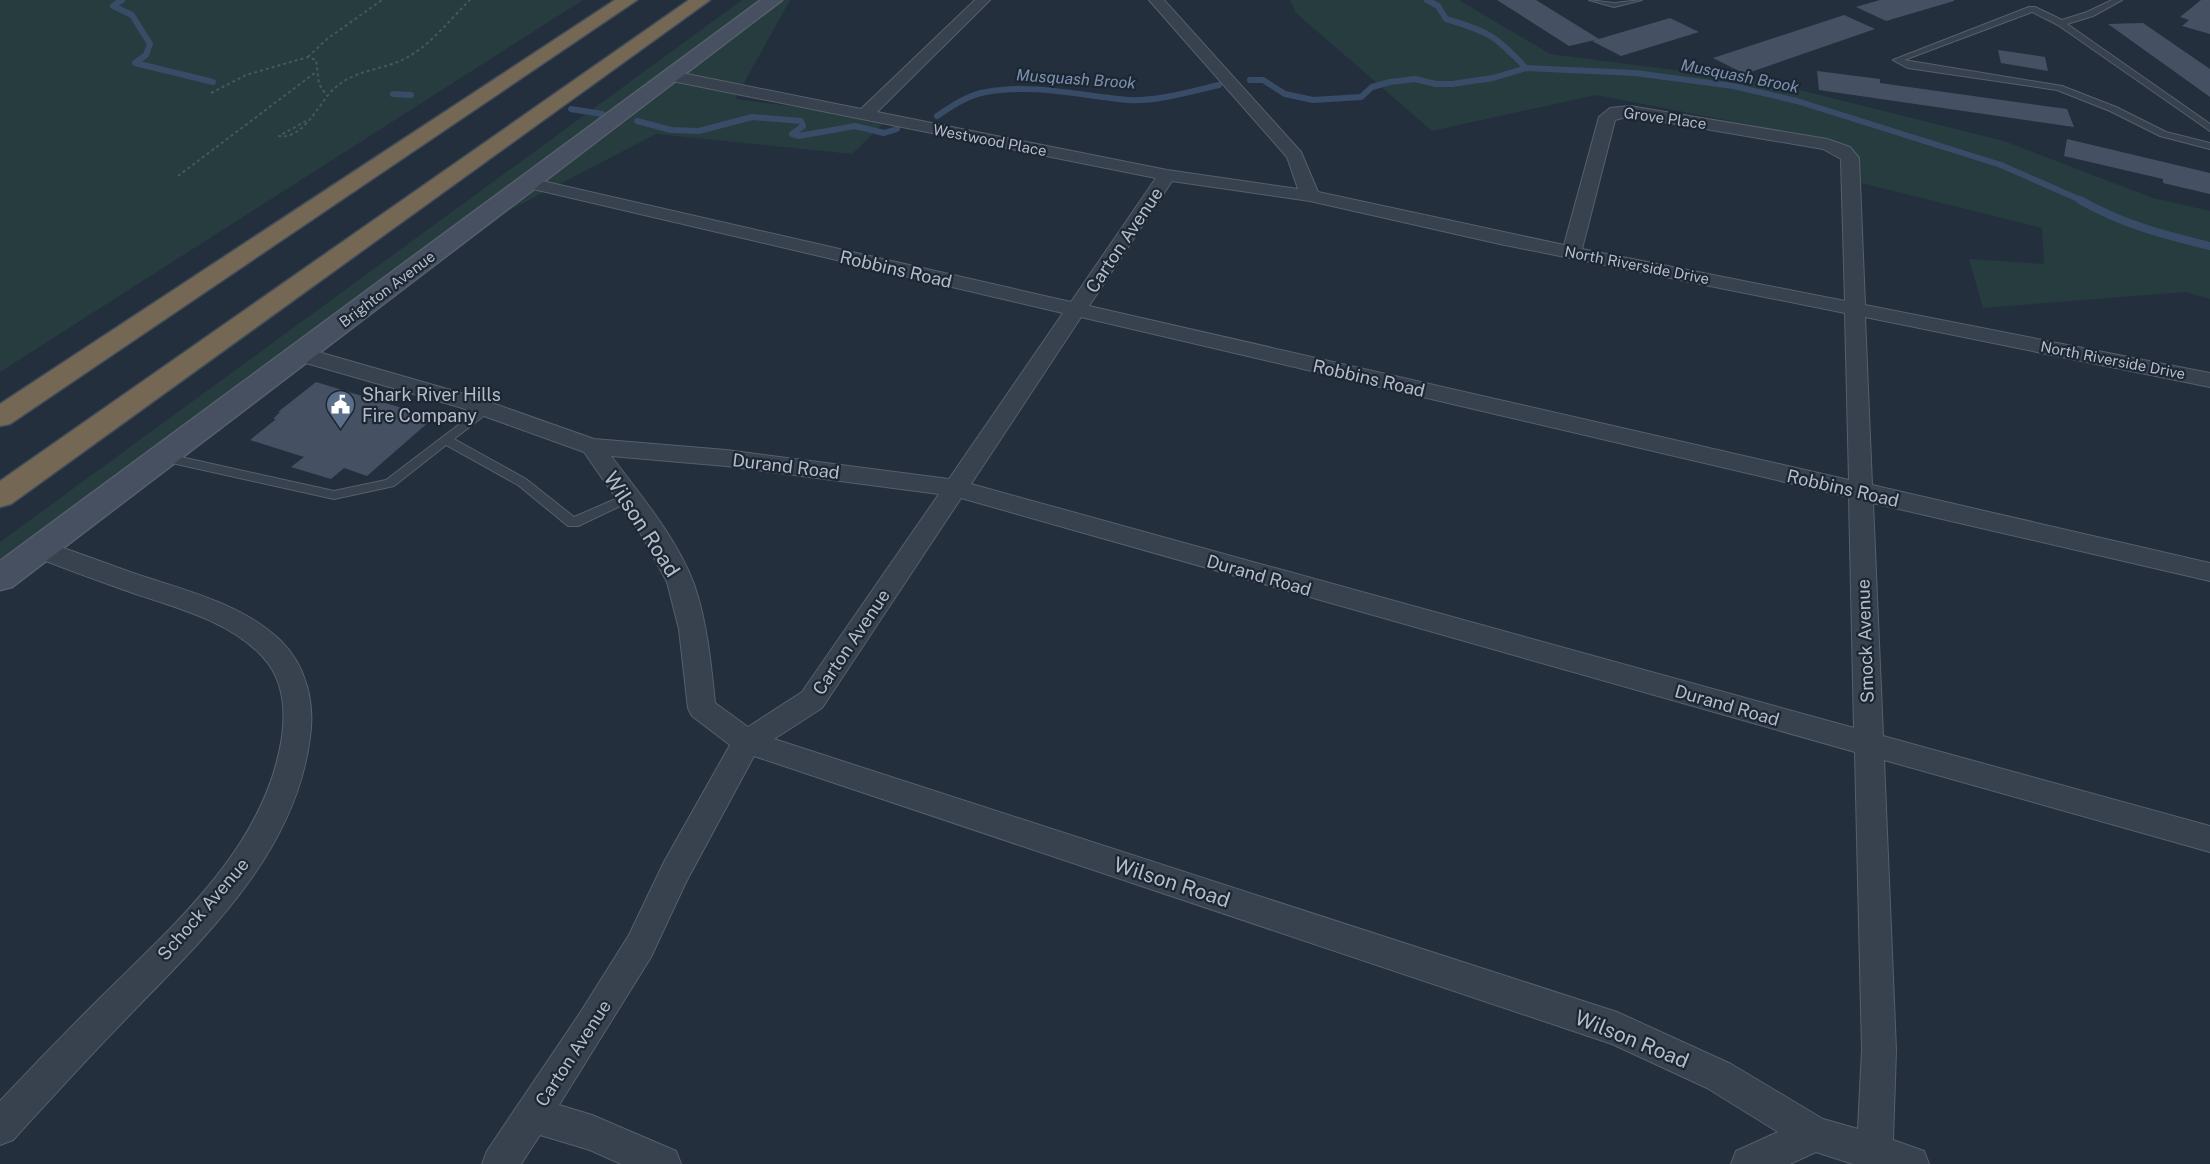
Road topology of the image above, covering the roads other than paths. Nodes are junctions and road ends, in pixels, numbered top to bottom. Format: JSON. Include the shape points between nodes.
{"nodes":[{"id":1,"x":607,"y":0,"type":"edge"},
{"id":2,"x":628,"y":0,"type":"edge"},
{"id":3,"x":701,"y":0,"type":"edge"},
{"id":4,"x":773,"y":0,"type":"edge"},
{"id":5,"x":983,"y":0,"type":"edge"},
{"id":6,"x":1156,"y":0,"type":"edge"},
{"id":7,"x":1593,"y":0,"type":"edge"},
{"id":8,"x":1638,"y":0,"type":"edge"},
{"id":9,"x":2118,"y":0,"type":"edge"},
{"id":10,"x":2061,"y":23,"type":"junction"},
{"id":11,"x":672,"y":76,"type":"junction"},
{"id":12,"x":865,"y":114,"type":"junction"},
{"id":13,"x":2210,"y":128,"type":"edge"},
{"id":14,"x":1827,"y":144,"type":"joint"},
{"id":15,"x":2210,"y":146,"type":"edge"},
{"id":16,"x":362,"y":175,"type":"junction"},
{"id":17,"x":1167,"y":175,"type":"junction"},
{"id":18,"x":529,"y":183,"type":"junction"},
{"id":19,"x":1310,"y":196,"type":"junction"},
{"id":20,"x":1571,"y":252,"type":"junction"},
{"id":21,"x":1855,"y":309,"type":"junction"},
{"id":22,"x":1076,"y":310,"type":"junction"},
{"id":23,"x":300,"y":354,"type":"junction"},
{"id":24,"x":2210,"y":380,"type":"edge"},
{"id":25,"x":486,"y":408,"type":"junction"},
{"id":26,"x":0,"y":417,"type":"edge"},
{"id":27,"x":446,"y":440,"type":"junction"},
{"id":28,"x":592,"y":447,"type":"junction"},
{"id":29,"x":163,"y":457,"type":"junction"},
{"id":30,"x":956,"y":488,"type":"junction"},
{"id":31,"x":1860,"y":492,"type":"junction"},
{"id":32,"x":0,"y":496,"type":"edge"},
{"id":33,"x":627,"y":498,"type":"junction"},
{"id":34,"x":39,"y":549,"type":"junction"},
{"id":35,"x":2210,"y":572,"type":"edge"},
{"id":36,"x":0,"y":578,"type":"edge"},
{"id":37,"x":747,"y":742,"type":"junction"},
{"id":38,"x":1869,"y":745,"type":"junction"},
{"id":39,"x":2210,"y":839,"type":"edge"},
{"id":40,"x":532,"y":1115,"type":"junction"},
{"id":41,"x":0,"y":1127,"type":"edge"},
{"id":42,"x":1815,"y":1134,"type":"junction"},
{"id":43,"x":1875,"y":1152,"type":"junction"},
{"id":44,"x":500,"y":1164,"type":"edge"},
{"id":45,"x":663,"y":1164,"type":"edge"},
{"id":46,"x":1749,"y":1164,"type":"edge"},
{"id":47,"x":1911,"y":1164,"type":"edge"}],
"edges":[{"from":1,"to":16,"type":"highway","via":[[417,130]]},
{"from":2,"to":16,"type":"highway"},
{"from":3,"to":32,"type":"highway"},
{"from":4,"to":11,"type":"street","name":"Brighton Avenue"},
{"from":5,"to":12,"type":"street"},
{"from":6,"to":19,"type":"street","via":[[1295,156]]},
{"from":7,"to":8,"type":"lane","via":[[1614,5]]},
{"from":9,"to":10,"type":"lane"},
{"from":10,"to":13,"type":"lane"},
{"from":10,"to":15,"type":"lane","via":[[2032,9],[1897,60],[1908,65],[2059,88],[2163,134]]},
{"from":11,"to":12,"type":"street","name":"Westwood Place"},
{"from":11,"to":18,"type":"street","name":"Brighton Avenue"},
{"from":12,"to":17,"type":"street","name":"Westwood Place"},
{"from":14,"to":20,"type":"street","name":"Grove Place","via":[[1630,111],[1610,114]]},
{"from":14,"to":21,"type":"street","name":"Smock Avenue","via":[[1850,158]]},
{"from":16,"to":26,"type":"highway"},
{"from":17,"to":19,"type":"street","name":"Westwood Place"},
{"from":17,"to":22,"type":"street","name":"Carton Avenue"},
{"from":18,"to":22,"type":"street","name":"Robbins Road"},
{"from":18,"to":23,"type":"street","name":"Brighton Avenue"},
{"from":19,"to":20,"type":"street","name":"North Riverside Drive"},
{"from":20,"to":21,"type":"street","name":"North Riverside Drive"},
{"from":21,"to":24,"type":"street","name":"North Riverside Drive"},
{"from":21,"to":31,"type":"street","name":"Smock Avenue"},
{"from":22,"to":30,"type":"street","name":"Carton Avenue"},
{"from":22,"to":31,"type":"street","name":"Robbins Road"},
{"from":23,"to":25,"type":"street","name":"Durand Road"},
{"from":23,"to":29,"type":"street","name":"Brighton Avenue"},
{"from":25,"to":27,"type":"lane"},
{"from":25,"to":28,"type":"street","name":"Durand Road"},
{"from":27,"to":29,"type":"lane","via":[[390,483],[334,495]]},
{"from":27,"to":33,"type":"lane","via":[[522,482],[573,523]]},
{"from":28,"to":30,"type":"street","name":"Durand Road","via":[[726,458]]},
{"from":28,"to":33,"type":"street","name":"Wilson Road"},
{"from":29,"to":34,"type":"street","name":"Brighton Avenue"},
{"from":30,"to":37,"type":"street","name":"Carton Avenue","via":[[812,699]]},
{"from":30,"to":38,"type":"street","name":"Durand Road"},
{"from":31,"to":35,"type":"street","name":"Robbins Road"},
{"from":31,"to":38,"type":"street","name":"Smock Avenue"},
{"from":33,"to":37,"type":"street","name":"Wilson Road","via":[[668,557],[679,580],[696,642],[702,708]]},
{"from":34,"to":36,"type":"street","name":"Brighton Avenue"},
{"from":34,"to":41,"type":"street","name":"Schock Avenue","via":[[210,610],[255,635],[280,657],[292,680],[298,706],[297,744],[269,824],[222,893]]},
{"from":37,"to":40,"type":"street","name":"Carton Avenue","via":[[675,872],[640,946]]},
{"from":37,"to":42,"type":"street","name":"Wilson Road","via":[[1617,1029],[1719,1076]]},
{"from":38,"to":39,"type":"street","name":"Durand Road"},
{"from":38,"to":43,"type":"street","name":"Smock Avenue","via":[[1879,1050]]},
{"from":40,"to":44,"type":"street","name":"Carton Avenue"},
{"from":40,"to":45,"type":"street","via":[[592,1133]]},
{"from":42,"to":43,"type":"street","name":"Wilson Road"},
{"from":42,"to":46,"type":"street"},
{"from":43,"to":47,"type":"street","name":"Wilson Road"}]}
